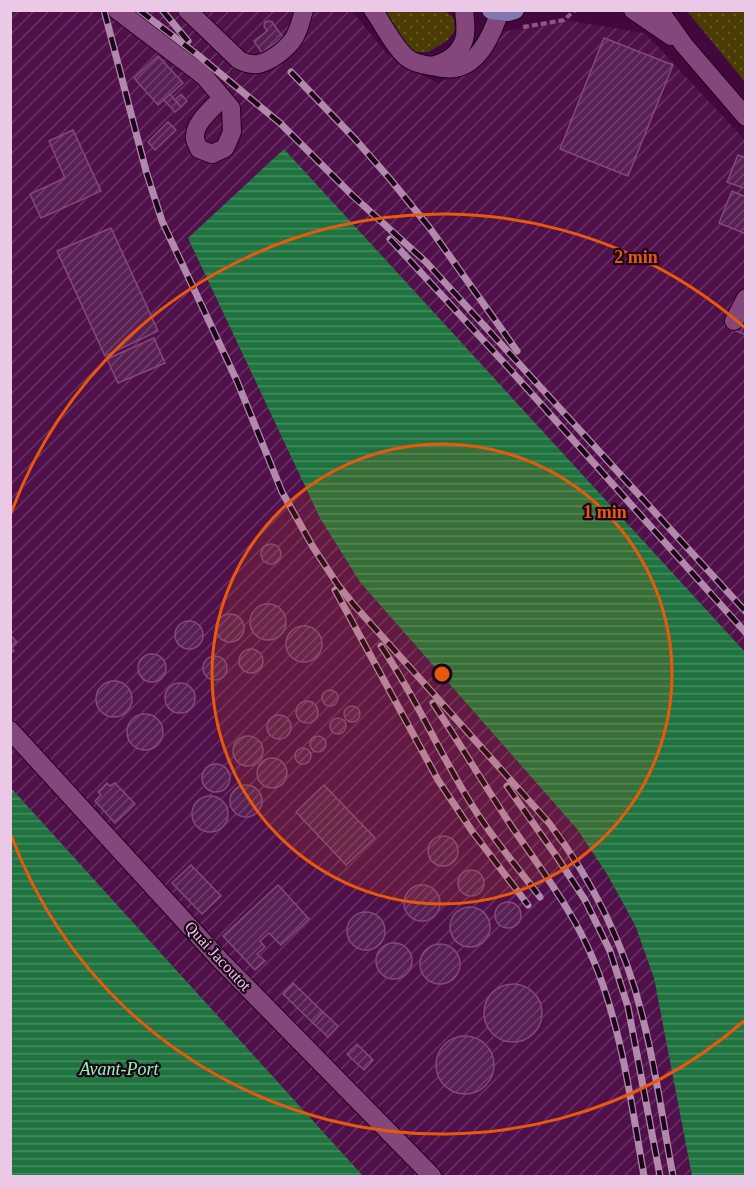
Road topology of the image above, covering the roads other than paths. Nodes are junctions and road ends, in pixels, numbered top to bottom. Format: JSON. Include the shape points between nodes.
{"nodes":[{"id":1,"x":117,"y":10,"type":"edge"},
{"id":2,"x":187,"y":10,"type":"edge"},
{"id":3,"x":304,"y":10,"type":"edge"},
{"id":4,"x":373,"y":10,"type":"edge"},
{"id":5,"x":464,"y":10,"type":"edge"},
{"id":6,"x":491,"y":10,"type":"edge"},
{"id":7,"x":515,"y":10,"type":"edge"},
{"id":8,"x":633,"y":10,"type":"edge"},
{"id":9,"x":658,"y":10,"type":"edge"},
{"id":10,"x":500,"y":11,"type":"edge"},
{"id":11,"x":684,"y":45,"type":"junction"},
{"id":12,"x":429,"y":66,"type":"junction"},
{"id":13,"x":222,"y":98,"type":"dead end"},
{"id":14,"x":746,"y":117,"type":"edge"},
{"id":15,"x":746,"y":298,"type":"edge"},
{"id":16,"x":734,"y":321,"type":"dead end"},
{"id":17,"x":10,"y":730,"type":"edge"},
{"id":18,"x":432,"y":1176,"type":"edge"}],
"edges":[{"from":1,"to":13,"type":"street","via":[[204,76]]},
{"from":2,"to":3,"type":"street","via":[[248,64],[258,64],[287,46]]},
{"from":4,"to":12,"type":"street","via":[[407,58]]},
{"from":5,"to":12,"type":"street","via":[[464,40],[458,52],[447,61]]},
{"from":6,"to":10,"type":"main road"},
{"from":7,"to":10,"type":"main road"},
{"from":8,"to":11,"type":"street"},
{"from":9,"to":11,"type":"street"},
{"from":10,"to":12,"type":"street","via":[[485,44],[465,65],[444,69]]},
{"from":11,"to":14,"type":"street"},
{"from":15,"to":16,"type":"street"},
{"from":17,"to":18,"type":"street","name":"Quai Jacoutot","via":[[221,961]]}]}
